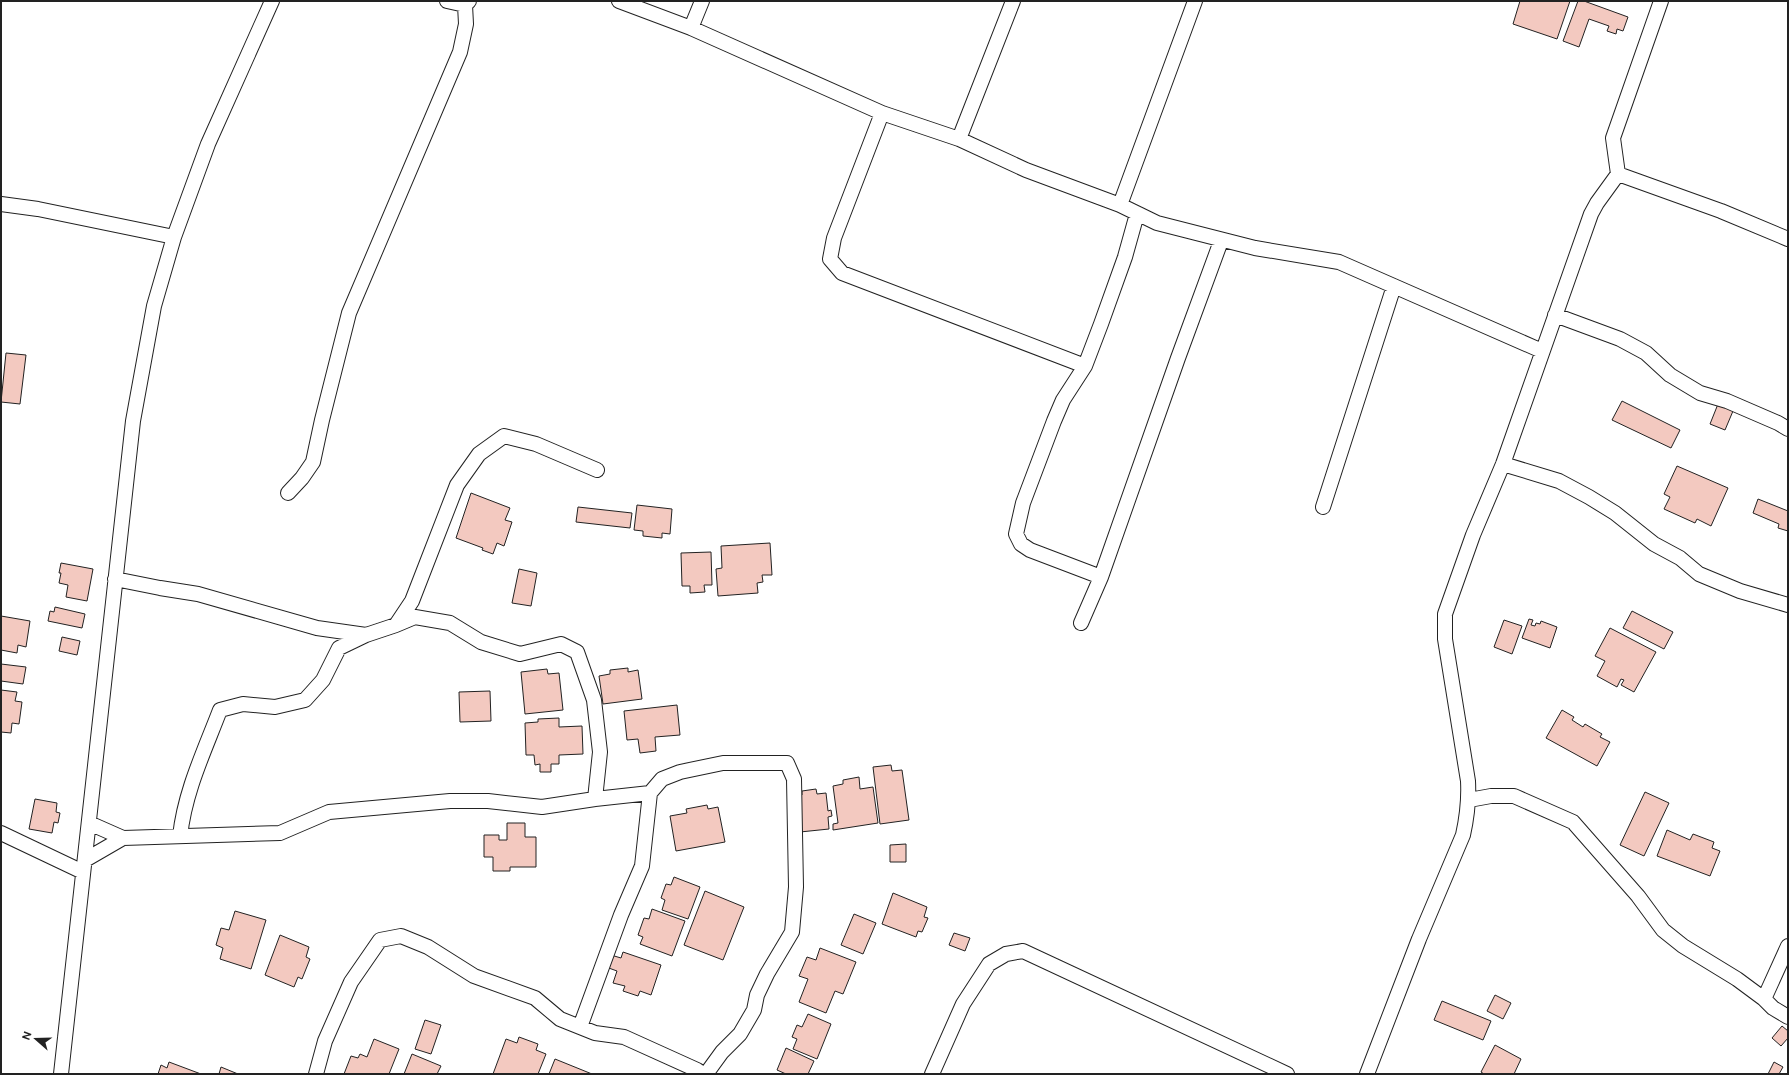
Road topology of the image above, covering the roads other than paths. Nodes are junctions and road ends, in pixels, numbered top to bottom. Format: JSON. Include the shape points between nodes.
{"nodes":[{"id":1,"x":272,"y":1,"type":"edge"},
{"id":2,"x":447,"y":1,"type":"edge"},
{"id":3,"x":618,"y":1,"type":"edge"},
{"id":4,"x":702,"y":1,"type":"edge"},
{"id":5,"x":1013,"y":1,"type":"edge"},
{"id":6,"x":1195,"y":1,"type":"edge"},
{"id":7,"x":1661,"y":1,"type":"edge"},
{"id":8,"x":467,"y":3,"type":"edge"},
{"id":9,"x":691,"y":28,"type":"junction"},
{"id":10,"x":882,"y":113,"type":"junction"},
{"id":11,"x":959,"y":140,"type":"junction"},
{"id":12,"x":1618,"y":174,"type":"junction"},
{"id":13,"x":1,"y":204,"type":"edge"},
{"id":14,"x":1120,"y":205,"type":"junction"},
{"id":15,"x":1137,"y":214,"type":"junction"},
{"id":16,"x":174,"y":237,"type":"junction"},
{"id":17,"x":1788,"y":239,"type":"edge"},
{"id":18,"x":1221,"y":241,"type":"junction"},
{"id":19,"x":1394,"y":286,"type":"junction"},
{"id":20,"x":1555,"y":315,"type":"junction"},
{"id":21,"x":1542,"y":351,"type":"junction"},
{"id":22,"x":1085,"y":366,"type":"junction"},
{"id":23,"x":1788,"y":429,"type":"edge"},
{"id":24,"x":1503,"y":464,"type":"junction"},
{"id":25,"x":597,"y":470,"type":"dead end"},
{"id":26,"x":288,"y":493,"type":"dead end"},
{"id":27,"x":1323,"y":507,"type":"dead end"},
{"id":28,"x":1101,"y":577,"type":"junction"},
{"id":29,"x":115,"y":578,"type":"junction"},
{"id":30,"x":1788,"y":605,"type":"edge"},
{"id":31,"x":1081,"y":623,"type":"dead end"},
{"id":32,"x":396,"y":625,"type":"junction"},
{"id":33,"x":366,"y":635,"type":"junction"},
{"id":34,"x":650,"y":793,"type":"junction"},
{"id":35,"x":595,"y":799,"type":"junction"},
{"id":36,"x":1469,"y":800,"type":"junction"},
{"id":37,"x":89,"y":823,"type":"junction"},
{"id":38,"x":1,"y":833,"type":"edge"},
{"id":39,"x":180,"y":836,"type":"junction"},
{"id":40,"x":123,"y":838,"type":"junction"},
{"id":41,"x":84,"y":866,"type":"junction"},
{"id":42,"x":1788,"y":946,"type":"edge"},
{"id":43,"x":1764,"y":999,"type":"junction"},
{"id":44,"x":1788,"y":1017,"type":"edge"},
{"id":45,"x":580,"y":1027,"type":"junction"},
{"id":46,"x":61,"y":1074,"type":"edge"},
{"id":47,"x":316,"y":1074,"type":"edge"},
{"id":48,"x":704,"y":1074,"type":"edge"},
{"id":49,"x":932,"y":1074,"type":"edge"},
{"id":50,"x":1287,"y":1074,"type":"edge"},
{"id":51,"x":1367,"y":1074,"type":"edge"}],
"edges":[{"from":1,"to":16,"type":"street","via":[[208,144]]},
{"from":2,"to":8,"type":"street"},
{"from":3,"to":9,"type":"street"},
{"from":4,"to":9,"type":"street"},
{"from":5,"to":11,"type":"street"},
{"from":6,"to":14,"type":"street"},
{"from":7,"to":12,"type":"street","via":[[1614,138]]},
{"from":8,"to":26,"type":"street","via":[[460,52],[349,313],[313,462]]},
{"from":9,"to":10,"type":"street"},
{"from":10,"to":11,"type":"street"},
{"from":10,"to":22,"type":"street","via":[[834,238],[830,259],[842,273]]},
{"from":11,"to":14,"type":"street","via":[[1026,170]]},
{"from":12,"to":17,"type":"street","via":[[1721,211]]},
{"from":12,"to":20,"type":"street","via":[[1591,214]]},
{"from":13,"to":16,"type":"street","via":[[38,209]]},
{"from":14,"to":15,"type":"street"},
{"from":15,"to":18,"type":"street","via":[[1157,223]]},
{"from":15,"to":22,"type":"street","via":[[1125,257]]},
{"from":16,"to":29,"type":"street","via":[[154,306],[133,421]]},
{"from":18,"to":19,"type":"street","via":[[1339,262]]},
{"from":18,"to":28,"type":"street"},
{"from":19,"to":21,"type":"street"},
{"from":19,"to":27,"type":"street"},
{"from":20,"to":21,"type":"street"},
{"from":20,"to":23,"type":"street","via":[[1620,339],[1646,353],[1670,375],[1700,393],[1727,401]]},
{"from":21,"to":24,"type":"street"},
{"from":22,"to":28,"type":"street","via":[[1063,400],[1054,421],[1022,503],[1016,534],[1021,544],[1030,550]]},
{"from":24,"to":30,"type":"street","via":[[1558,481],[1589,497],[1615,513],[1654,544],[1680,558],[1699,574],[1740,592]]},
{"from":24,"to":36,"type":"street","via":[[1473,535],[1445,614],[1445,639]]},
{"from":25,"to":32,"type":"street","via":[[536,444],[504,436],[478,454],[457,484],[412,601]]},
{"from":28,"to":31,"type":"street"},
{"from":29,"to":33,"type":"street","via":[[198,594],[317,628]]},
{"from":29,"to":37,"type":"street"},
{"from":32,"to":33,"type":"street"},
{"from":32,"to":35,"type":"street","via":[[415,617],[450,623],[481,642],[520,654],[561,644],[577,652],[594,700],[600,752]]},
{"from":33,"to":39,"type":"street","via":[[339,648],[323,680],[305,700],[275,707],[243,704],[220,710],[190,784],[182,815]]},
{"from":34,"to":35,"type":"street"},
{"from":34,"to":45,"type":"street","via":[[642,866]]},
{"from":34,"to":48,"type":"street","via":[[662,779],[680,772],[723,763],[787,763],[794,779],[796,887],[792,932],[767,974],[757,995],[754,1010],[740,1034]]},
{"from":35,"to":39,"type":"street","via":[[542,807],[450,801],[329,812],[280,833]]},
{"from":36,"to":43,"type":"street","via":[[1491,796],[1514,796],[1573,822],[1638,896],[1663,930]]},
{"from":36,"to":51,"type":"street","via":[[1463,835],[1419,939]]},
{"from":37,"to":40,"type":"street"},
{"from":37,"to":41,"type":"street"},
{"from":38,"to":41,"type":"street"},
{"from":39,"to":40,"type":"street"},
{"from":40,"to":41,"type":"street"},
{"from":41,"to":46,"type":"street"},
{"from":42,"to":43,"type":"street"},
{"from":43,"to":44,"type":"street"},
{"from":45,"to":47,"type":"street","via":[[560,1019],[535,998],[474,976],[428,947],[401,936],[380,940],[351,982],[325,1041]]},
{"from":45,"to":48,"type":"street","via":[[595,1033],[624,1037]]},
{"from":49,"to":50,"type":"street","via":[[963,1004],[989,964],[1006,954],[1023,951]]}]}
